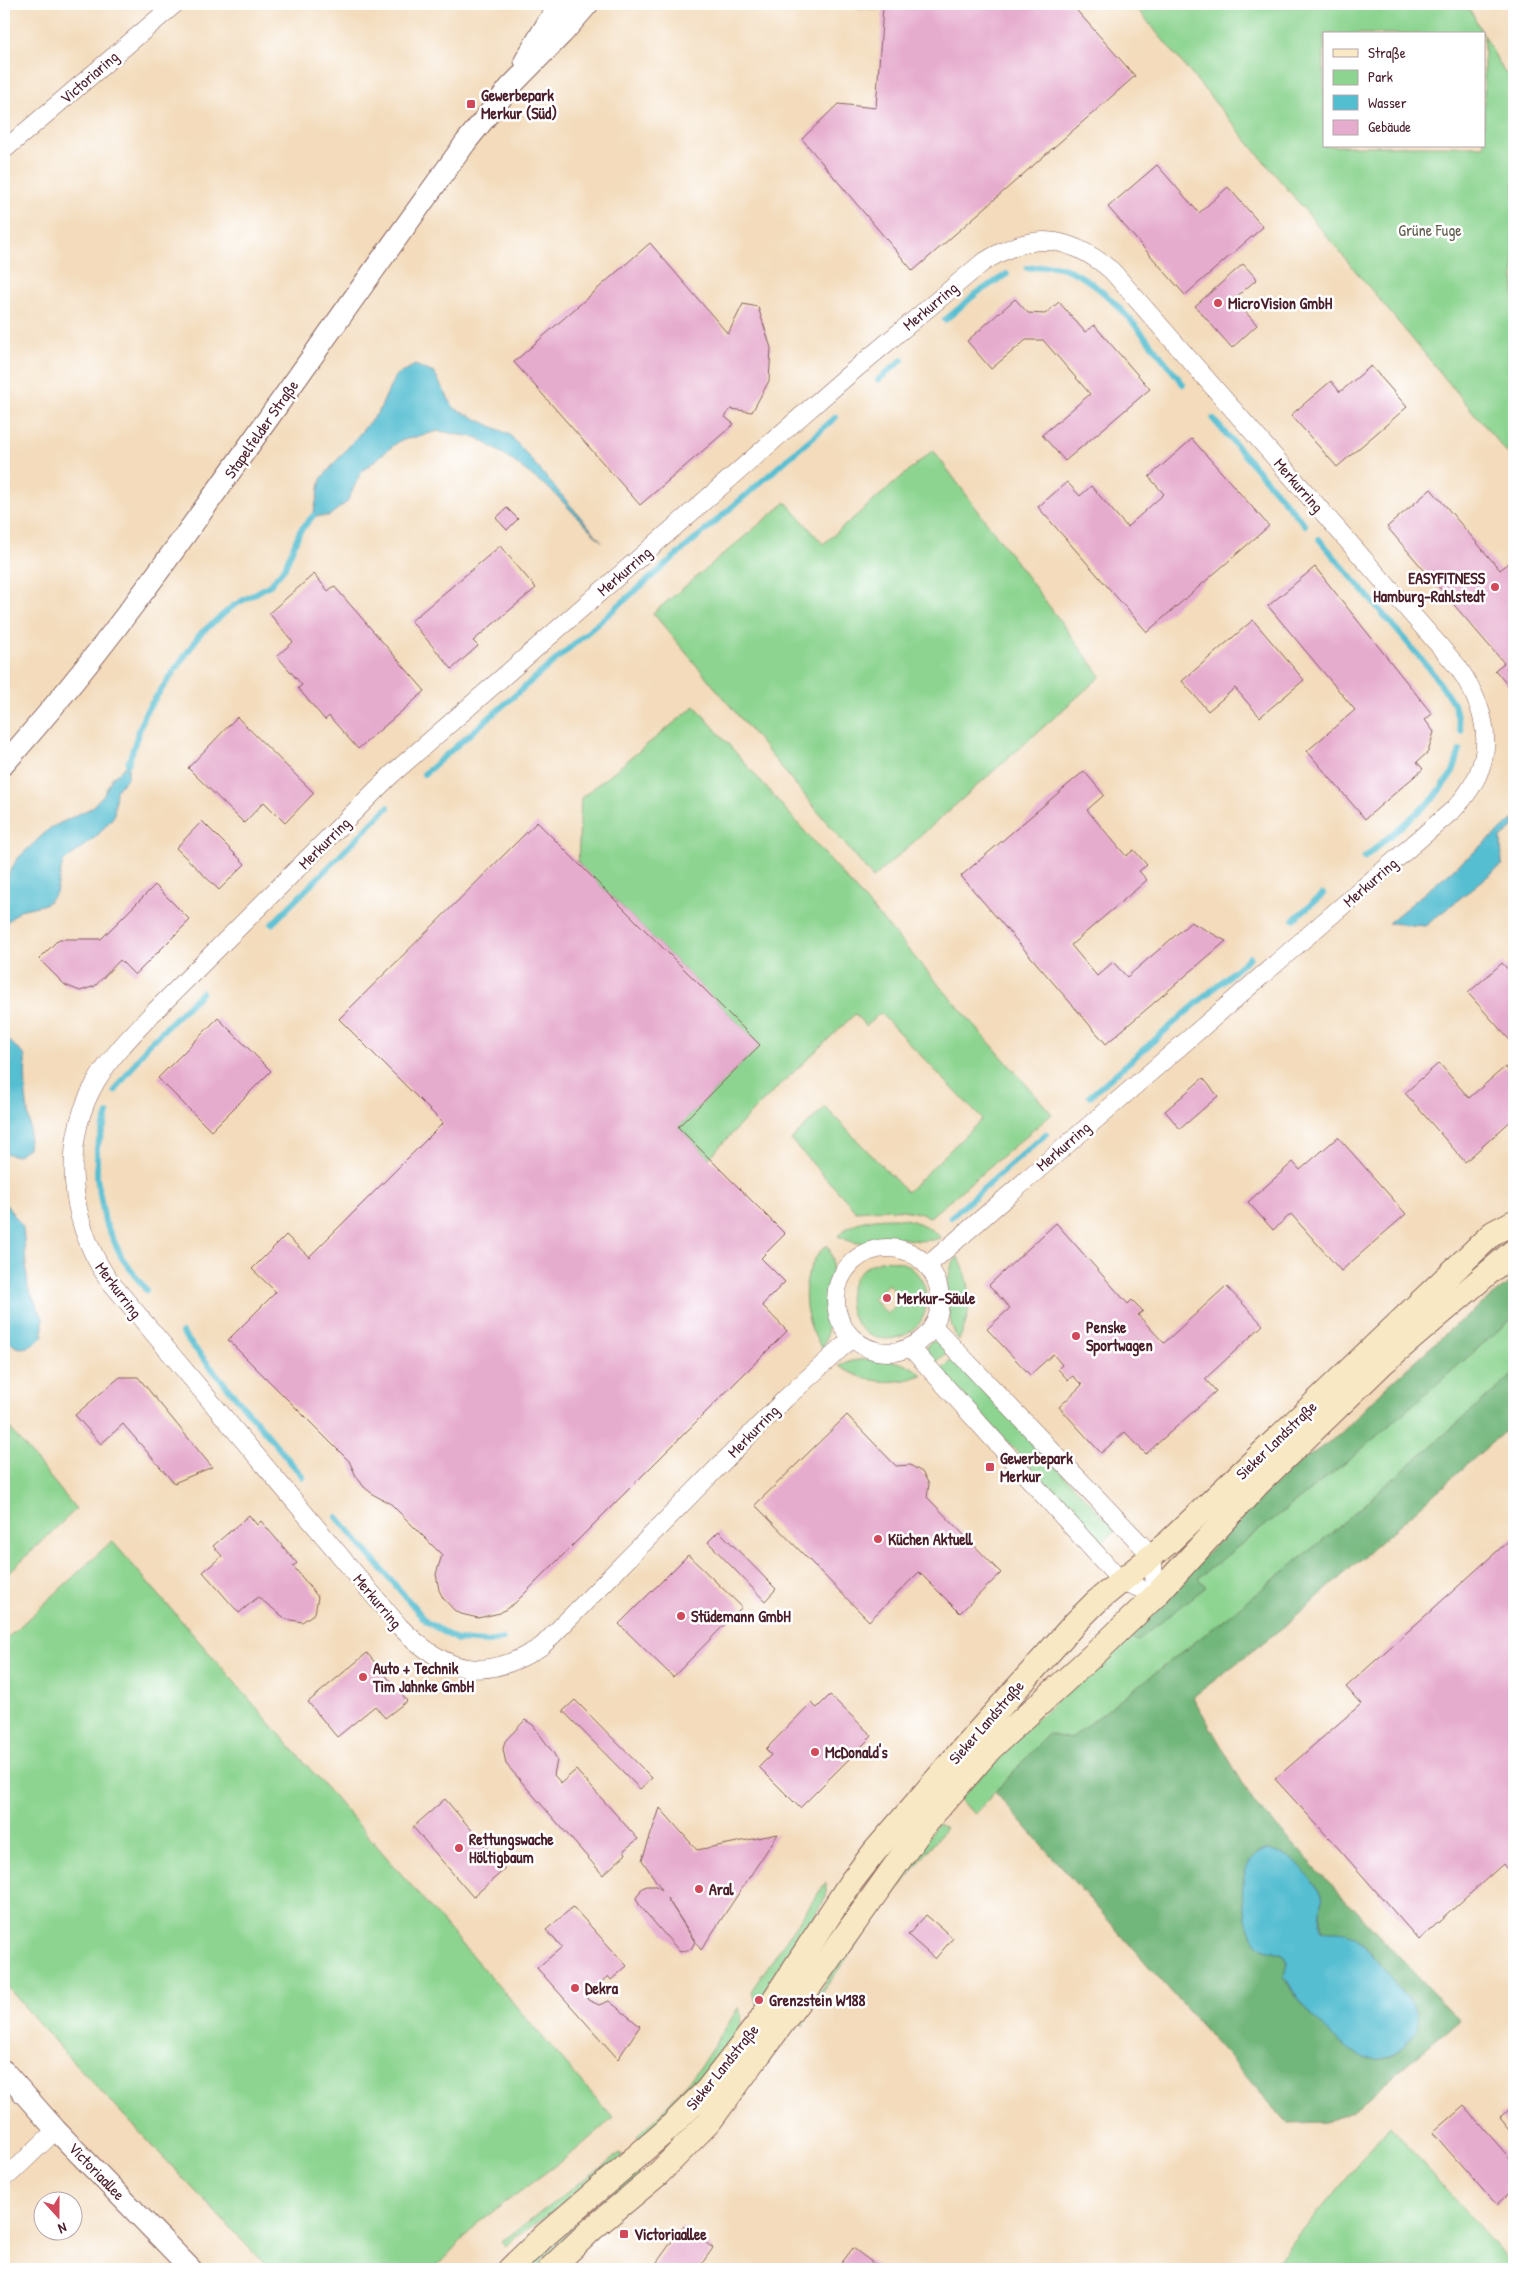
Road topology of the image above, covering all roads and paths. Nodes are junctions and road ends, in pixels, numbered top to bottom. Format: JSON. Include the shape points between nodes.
{"nodes":[{"id":1,"x":175,"y":4,"type":"edge"},
{"id":2,"x":562,"y":4,"type":"edge"},
{"id":3,"x":588,"y":4,"type":"edge"},
{"id":4,"x":510,"y":87,"type":"junction"},
{"id":5,"x":4,"y":150,"type":"edge"},
{"id":6,"x":4,"y":764,"type":"edge"},
{"id":7,"x":1514,"y":1222,"type":"edge"},
{"id":8,"x":1513,"y":1253,"type":"edge"},
{"id":9,"x":927,"y":1266,"type":"junction"},
{"id":10,"x":933,"y":1326,"type":"junction"},
{"id":11,"x":852,"y":1338,"type":"junction"},
{"id":12,"x":910,"y":1347,"type":"junction"},
{"id":13,"x":1152,"y":1556,"type":"junction"},
{"id":14,"x":1121,"y":1582,"type":"junction"},
{"id":15,"x":1156,"y":1594,"type":"junction"},
{"id":16,"x":4,"y":2072,"type":"edge"},
{"id":17,"x":56,"y":2130,"type":"junction"},
{"id":18,"x":10,"y":2174,"type":"dead end"},
{"id":19,"x":192,"y":2269,"type":"edge"},
{"id":20,"x":510,"y":2269,"type":"edge"},
{"id":21,"x":550,"y":2269,"type":"edge"}],
"edges":[{"from":1,"to":5,"type":"street","name":"Victoriaring"},
{"from":2,"to":4,"type":"street","name":"Stapelfelder Straße"},
{"from":3,"to":4,"type":"street","name":"Stapelfelder Straße"},
{"from":4,"to":6,"type":"street","name":"Stapelfelder Straße","via":[[444,173],[136,602],[76,680]]},
{"from":7,"to":13,"type":"main road","name":"Sieker Landstraße","via":[[1493,1233]]},
{"from":8,"to":15,"type":"main road","name":"Sieker Landstraße","via":[[1385,1361],[1258,1484]]},
{"from":9,"to":10,"type":"street","via":[[936,1280],[940,1297]]},
{"from":9,"to":11,"type":"street","via":[[912,1254],[893,1248],[869,1251],[852,1262],[839,1281],[835,1300],[840,1323]]},
{"from":9,"to":11,"type":"street","name":"Merkurring","via":[[1454,809],[1474,784],[1485,754],[1484,719],[1475,695],[1458,667],[1112,271],[1081,249],[1055,241],[1019,244],[982,263],[846,377],[391,775],[115,1054],[92,1090],[76,1137],[73,1178],[79,1219],[91,1251],[108,1279],[400,1627],[432,1656],[461,1667],[493,1668],[518,1660],[542,1646],[785,1399]]},
{"from":10,"to":12,"type":"street"},
{"from":10,"to":13,"type":"street"},
{"from":11,"to":12,"type":"street","via":[[869,1349],[881,1352]]},
{"from":12,"to":14,"type":"street"},
{"from":13,"to":14,"type":"main road","name":"Sieker Landstraße"},
{"from":13,"to":15,"type":"street"},
{"from":14,"to":15,"type":"street"},
{"from":14,"to":20,"type":"main road","name":"Sieker Landstraße","via":[[1096,1602],[1036,1665],[875,1851],[835,1905],[758,2024],[707,2090],[667,2130]]},
{"from":15,"to":21,"type":"main road","name":"Sieker Landstraße","via":[[968,1772],[927,1821],[709,2122],[658,2174]]},
{"from":16,"to":17,"type":"street","name":"Victoriaallee"},
{"from":17,"to":18,"type":"street"},
{"from":17,"to":19,"type":"street","name":"Victoriaallee"}]}
